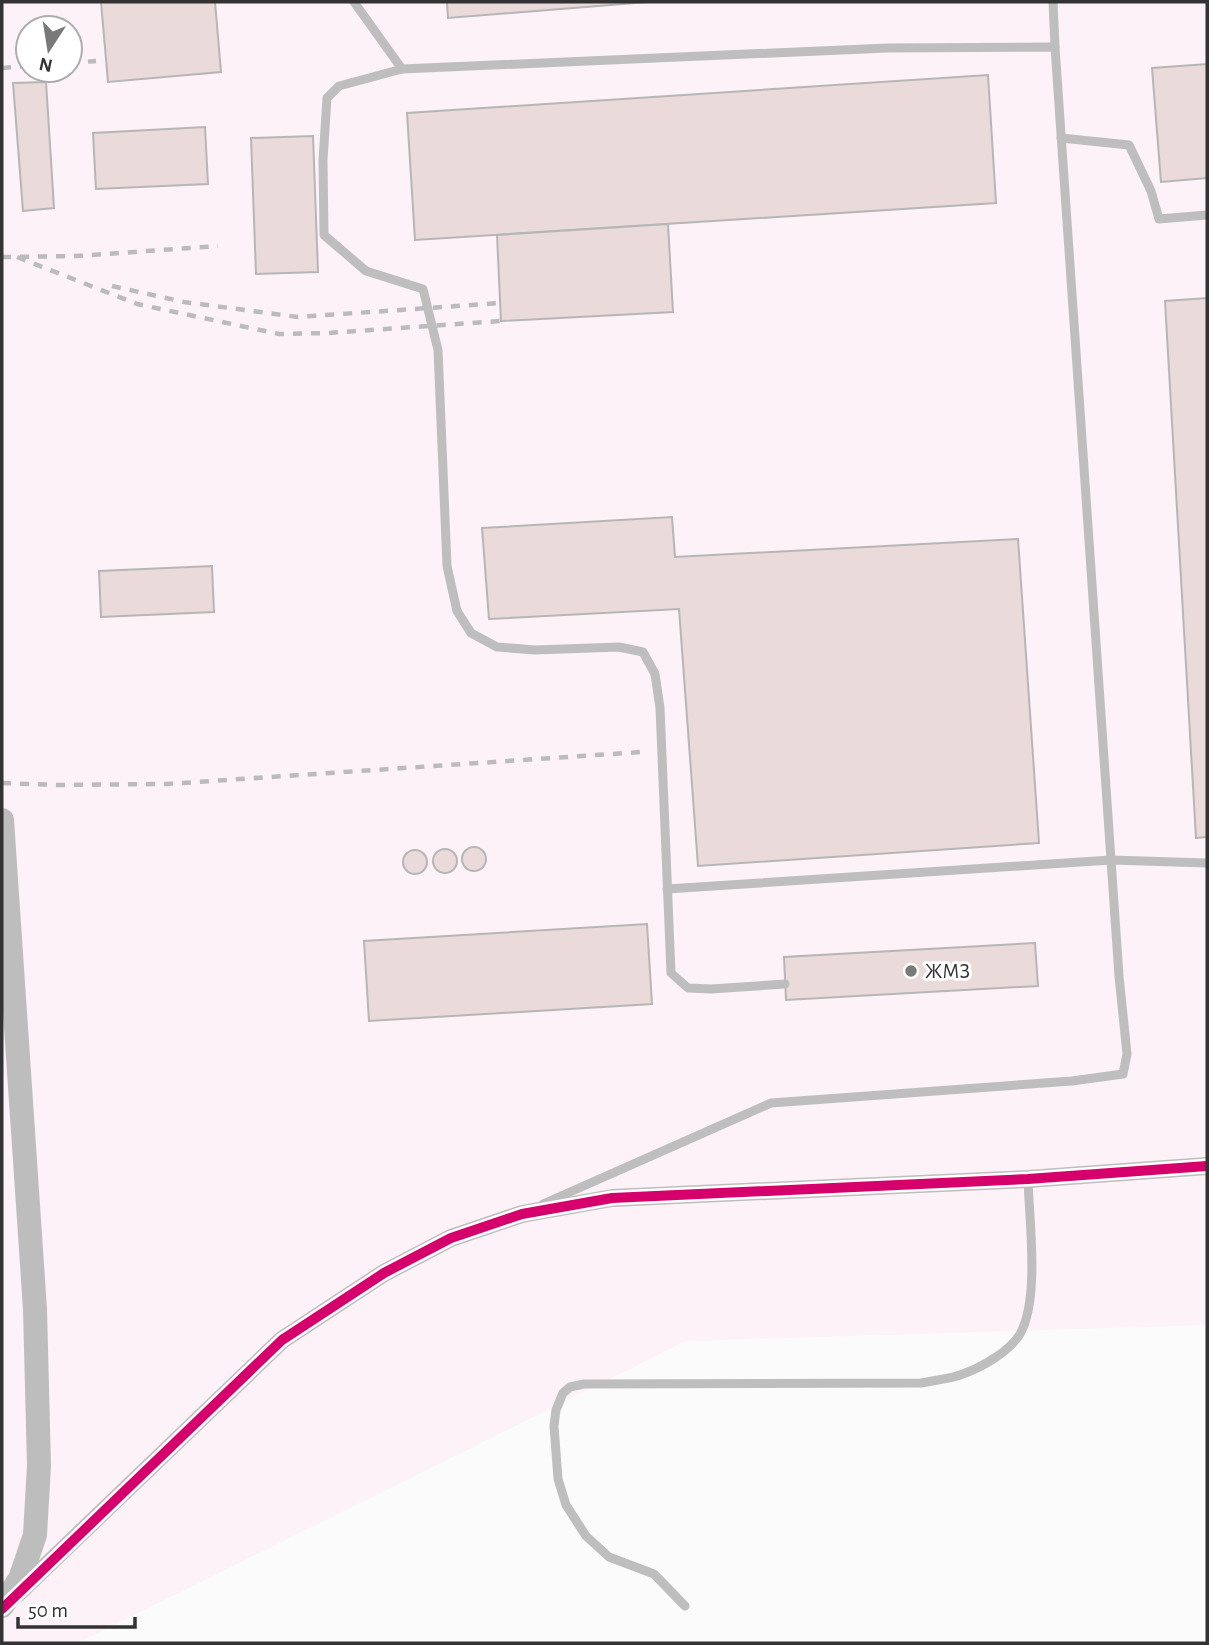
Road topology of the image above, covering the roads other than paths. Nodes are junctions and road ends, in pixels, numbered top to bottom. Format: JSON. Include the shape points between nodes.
{"nodes":[{"id":1,"x":354,"y":2,"type":"edge"},
{"id":2,"x":1053,"y":2,"type":"edge"},
{"id":3,"x":1055,"y":47,"type":"junction"},
{"id":4,"x":402,"y":69,"type":"junction"},
{"id":5,"x":1061,"y":138,"type":"junction"},
{"id":6,"x":1207,"y":215,"type":"edge"},
{"id":7,"x":2,"y":820,"type":"edge"},
{"id":8,"x":2,"y":828,"type":"edge"},
{"id":9,"x":1111,"y":860,"type":"junction"},
{"id":10,"x":1207,"y":863,"type":"edge"},
{"id":11,"x":667,"y":888,"type":"junction"},
{"id":12,"x":785,"y":984,"type":"dead end"},
{"id":13,"x":1207,"y":1166,"type":"edge"},
{"id":14,"x":1028,"y":1179,"type":"junction"},
{"id":15,"x":522,"y":1214,"type":"junction"},
{"id":16,"x":685,"y":1606,"type":"dead end"},
{"id":17,"x":2,"y":1608,"type":"edge"}],
"edges":[{"from":1,"to":4,"type":"lane"},
{"from":2,"to":3,"type":"lane"},
{"from":3,"to":4,"type":"lane","via":[[888,48]]},
{"from":3,"to":5,"type":"lane"},
{"from":4,"to":11,"type":"lane","via":[[339,86],[327,98],[324,235],[366,271],[423,289],[438,350],[447,566],[457,611],[471,634],[497,647],[619,647],[643,652],[655,674]]},
{"from":5,"to":6,"type":"lane","via":[[1129,145],[1151,191],[1158,219]]},
{"from":5,"to":9,"type":"lane"},
{"from":7,"to":8,"type":"main road"},
{"from":8,"to":17,"type":"main road","via":[[34,1309],[39,1466],[35,1535],[20,1579]]},
{"from":9,"to":10,"type":"lane"},
{"from":9,"to":11,"type":"lane"},
{"from":9,"to":15,"type":"lane","via":[[1127,1054],[1123,1074],[771,1103]]},
{"from":11,"to":12,"type":"lane","via":[[671,973],[688,988]]},
{"from":13,"to":14,"type":"street"},
{"from":14,"to":15,"type":"street","via":[[612,1198]]},
{"from":14,"to":16,"type":"lane","via":[[1032,1284],[1020,1334],[994,1358],[963,1374],[921,1383],[584,1384],[563,1394],[554,1426],[558,1479],[566,1505],[586,1536],[609,1557],[654,1574]]},
{"from":15,"to":17,"type":"street","via":[[451,1238],[384,1273],[282,1340]]}]}
